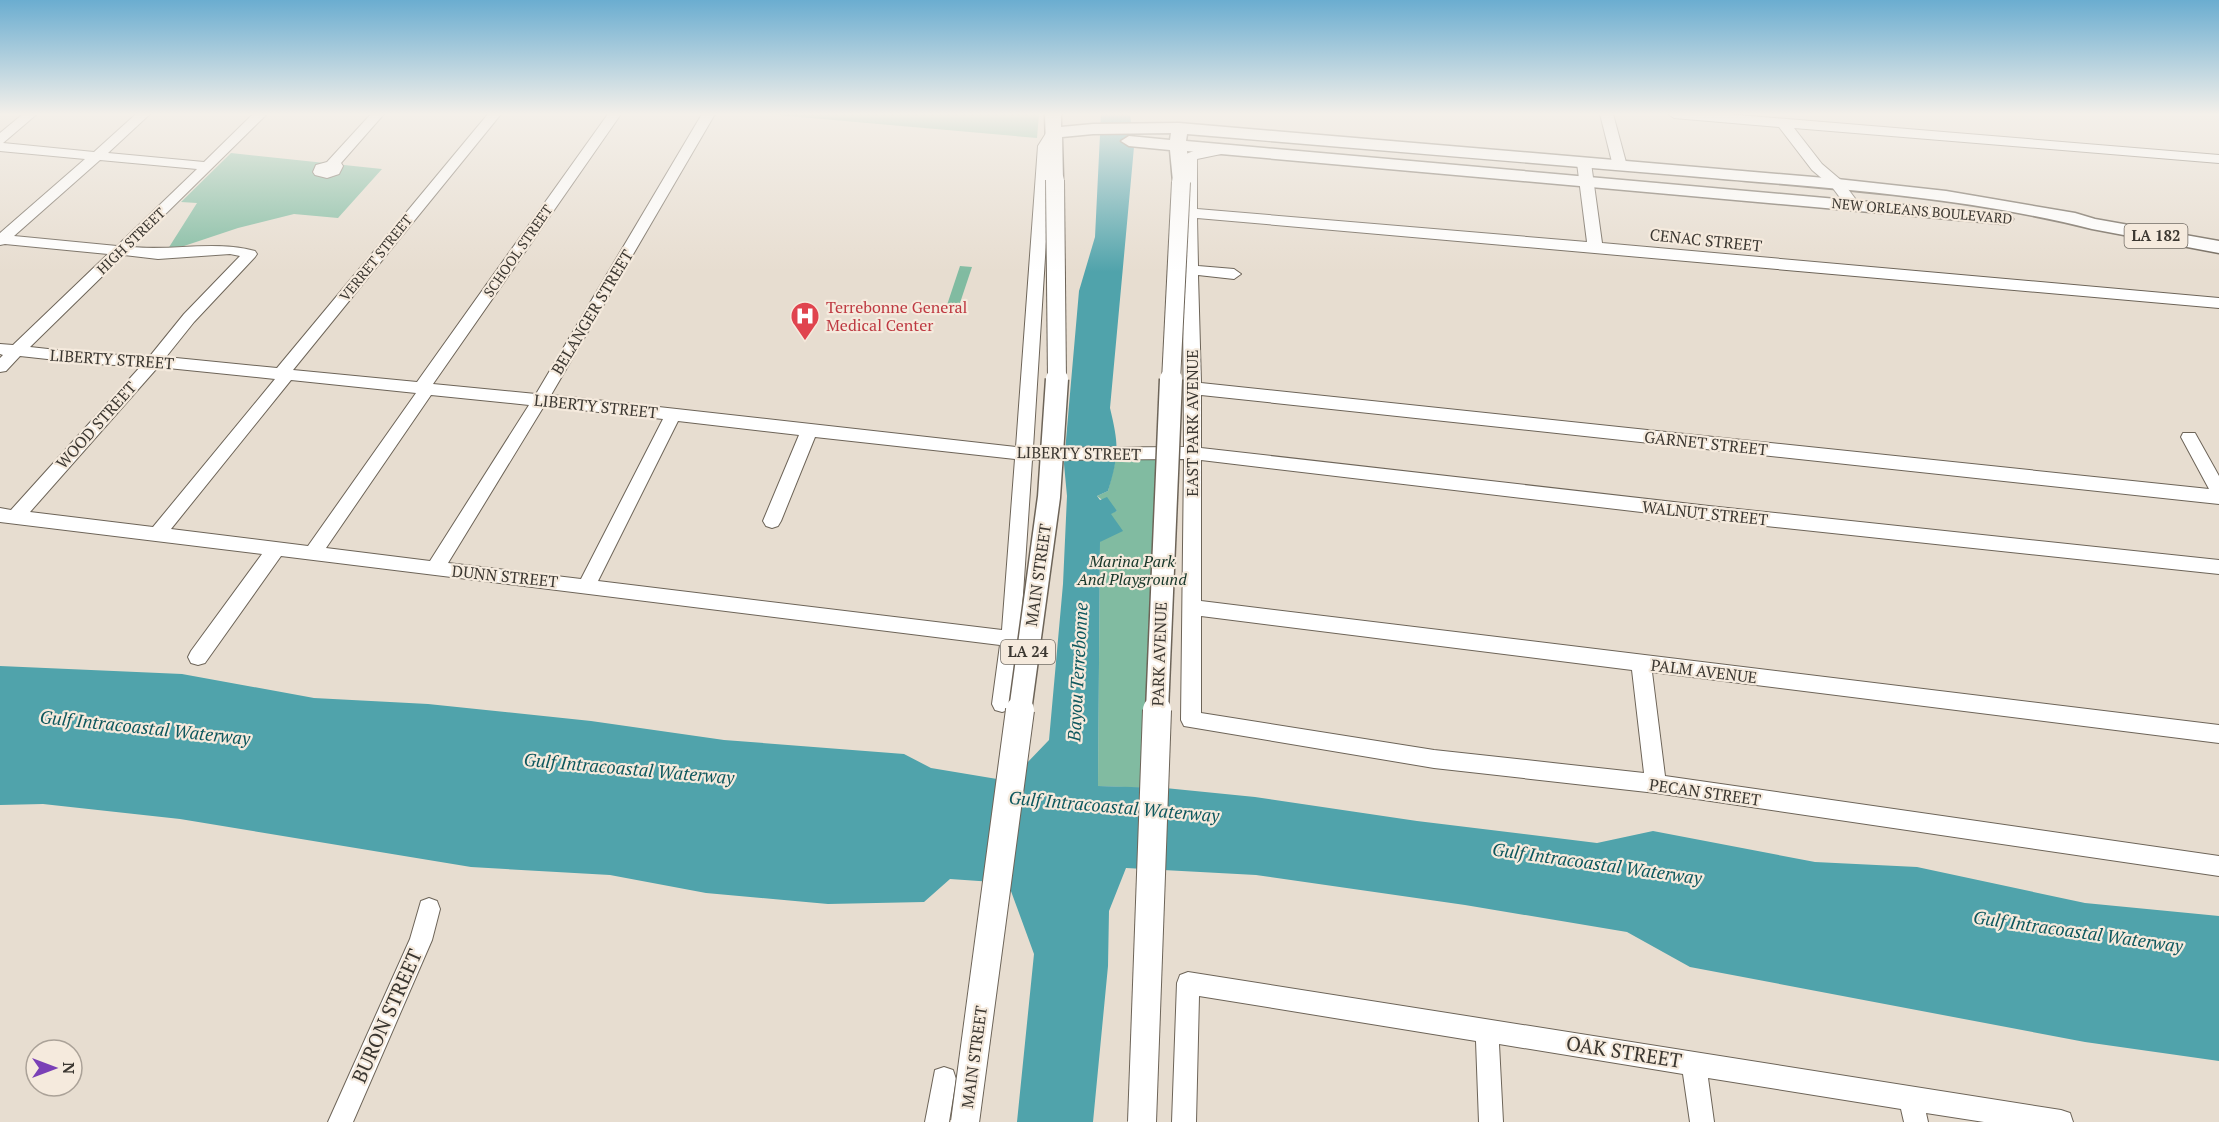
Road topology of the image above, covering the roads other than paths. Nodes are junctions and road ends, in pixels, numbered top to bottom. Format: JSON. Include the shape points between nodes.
{"nodes":[{"id":1,"x":85,"y":166,"type":"edge"},
{"id":2,"x":208,"y":166,"type":"edge"},
{"id":3,"x":453,"y":166,"type":"edge"},
{"id":4,"x":579,"y":166,"type":"edge"},
{"id":5,"x":678,"y":166,"type":"edge"},
{"id":6,"x":1044,"y":166,"type":"edge"},
{"id":7,"x":1054,"y":166,"type":"edge"},
{"id":8,"x":1180,"y":166,"type":"edge"},
{"id":9,"x":1191,"y":166,"type":"edge"},
{"id":10,"x":1398,"y":166,"type":"edge"},
{"id":11,"x":1584,"y":166,"type":"edge"},
{"id":12,"x":1630,"y":166,"type":"edge"},
{"id":13,"x":1817,"y":166,"type":"edge"},
{"id":14,"x":1586,"y":182,"type":"junction"},
{"id":15,"x":1837,"y":184,"type":"junction"},
{"id":16,"x":1852,"y":204,"type":"junction"},
{"id":17,"x":1189,"y":213,"type":"junction"},
{"id":18,"x":2092,"y":224,"type":"junction"},
{"id":19,"x":1,"y":240,"type":"edge"},
{"id":20,"x":1595,"y":247,"type":"junction"},
{"id":21,"x":2219,"y":247,"type":"edge"},
{"id":22,"x":120,"y":251,"type":"junction"},
{"id":23,"x":1191,"y":270,"type":"junction"},
{"id":24,"x":1234,"y":274,"type":"dead end"},
{"id":25,"x":2219,"y":303,"type":"edge"},
{"id":26,"x":0,"y":349,"type":"edge"},
{"id":27,"x":18,"y":350,"type":"junction"},
{"id":28,"x":154,"y":361,"type":"junction"},
{"id":29,"x":0,"y":367,"type":"edge"},
{"id":30,"x":284,"y":375,"type":"junction"},
{"id":31,"x":424,"y":388,"type":"junction"},
{"id":32,"x":1193,"y":388,"type":"junction"},
{"id":33,"x":540,"y":400,"type":"junction"},
{"id":34,"x":673,"y":415,"type":"junction"},
{"id":35,"x":809,"y":430,"type":"junction"},
{"id":36,"x":2188,"y":437,"type":"dead end"},
{"id":37,"x":1192,"y":453,"type":"junction"},
{"id":38,"x":1025,"y":454,"type":"junction"},
{"id":39,"x":2219,"y":492,"type":"edge"},
{"id":40,"x":2219,"y":497,"type":"edge"},
{"id":41,"x":7,"y":516,"type":"edge"},
{"id":42,"x":772,"y":521,"type":"dead end"},
{"id":43,"x":157,"y":534,"type":"junction"},
{"id":44,"x":276,"y":549,"type":"junction"},
{"id":45,"x":312,"y":554,"type":"junction"},
{"id":46,"x":2219,"y":567,"type":"edge"},
{"id":47,"x":435,"y":568,"type":"junction"},
{"id":48,"x":586,"y":586,"type":"junction"},
{"id":49,"x":1190,"y":607,"type":"junction"},
{"id":50,"x":1011,"y":639,"type":"junction"},
{"id":51,"x":198,"y":657,"type":"dead end"},
{"id":52,"x":1641,"y":664,"type":"junction"},
{"id":53,"x":1002,"y":704,"type":"dead end"},
{"id":54,"x":1191,"y":720,"type":"joint"},
{"id":55,"x":2219,"y":734,"type":"edge"},
{"id":56,"x":1656,"y":784,"type":"junction"},
{"id":57,"x":2219,"y":866,"type":"edge"},
{"id":58,"x":429,"y":909,"type":"dead end"},
{"id":59,"x":1487,"y":1029,"type":"junction"},
{"id":60,"x":1694,"y":1064,"type":"junction"},
{"id":61,"x":944,"y":1079,"type":"dead end"},
{"id":62,"x":1910,"y":1097,"type":"junction"},
{"id":63,"x":340,"y":1122,"type":"edge"},
{"id":64,"x":937,"y":1122,"type":"edge"},
{"id":65,"x":966,"y":1122,"type":"edge"},
{"id":66,"x":1142,"y":1122,"type":"edge"},
{"id":67,"x":1184,"y":1122,"type":"edge"},
{"id":68,"x":1491,"y":1122,"type":"edge"},
{"id":69,"x":1702,"y":1122,"type":"edge"},
{"id":70,"x":1916,"y":1122,"type":"edge"},
{"id":71,"x":2061,"y":1122,"type":"edge"}],
"edges":[{"from":1,"to":19,"type":"street"},
{"from":2,"to":22,"type":"street","name":"HIGH STREET"},
{"from":3,"to":30,"type":"street","name":"VERRET STREET"},
{"from":4,"to":31,"type":"street","name":"SCHOOL STREET"},
{"from":5,"to":33,"type":"street","name":"BELANGER STREET"},
{"from":6,"to":38,"type":"street","name":"MAIN STREET"},
{"from":7,"to":65,"type":"main road","name":"MAIN STREET","number":"LA 24","bridge":true,"via":[[1058,371],[1049,497]]},
{"from":8,"to":66,"type":"main road","name":"PARK AVENUE","bridge":true},
{"from":9,"to":17,"type":"street","name":"EAST PARK AVENUE"},
{"from":10,"to":14,"type":"main road","name":"NEW ORLEANS BOULEVARD","number":"LA 182"},
{"from":11,"to":14,"type":"street"},
{"from":12,"to":15,"type":"main road","name":"NEW ORLEANS BOULEVARD","number":"LA 182"},
{"from":13,"to":15,"type":"street"},
{"from":14,"to":16,"type":"main road","name":"NEW ORLEANS BOULEVARD","number":"LA 182"},
{"from":14,"to":20,"type":"street"},
{"from":15,"to":16,"type":"street"},
{"from":15,"to":18,"type":"main road","name":"NEW ORLEANS BOULEVARD","number":"LA 182","via":[[2015,207]]},
{"from":16,"to":18,"type":"main road","name":"NEW ORLEANS BOULEVARD","number":"LA 182","via":[[2072,226]]},
{"from":17,"to":20,"type":"street","name":"CENAC STREET"},
{"from":17,"to":23,"type":"street","name":"EAST PARK AVENUE"},
{"from":18,"to":21,"type":"main road","name":"NEW ORLEANS BOULEVARD","number":"LA 182"},
{"from":19,"to":22,"type":"street"},
{"from":20,"to":25,"type":"street","name":"CENAC STREET"},
{"from":22,"to":27,"type":"street","name":"HIGH STREET"},
{"from":22,"to":28,"type":"street","name":"WOOD STREET","via":[[158,254],[230,249],[250,254]]},
{"from":23,"to":24,"type":"street"},
{"from":23,"to":32,"type":"street","name":"EAST PARK AVENUE"},
{"from":26,"to":27,"type":"street","name":"LIBERTY STREET"},
{"from":27,"to":28,"type":"street","name":"LIBERTY STREET"},
{"from":27,"to":29,"type":"street","name":"HIGH STREET"},
{"from":28,"to":30,"type":"street","name":"LIBERTY STREET"},
{"from":28,"to":41,"type":"street","name":"WOOD STREET"},
{"from":30,"to":31,"type":"street","name":"LIBERTY STREET"},
{"from":30,"to":43,"type":"street","name":"VERRET STREET"},
{"from":31,"to":33,"type":"street","name":"LIBERTY STREET"},
{"from":31,"to":45,"type":"street","name":"SCHOOL STREET"},
{"from":32,"to":37,"type":"street","name":"EAST PARK AVENUE"},
{"from":32,"to":40,"type":"street","name":"GARNET STREET"},
{"from":33,"to":34,"type":"street","name":"LIBERTY STREET"},
{"from":33,"to":47,"type":"street","name":"BELANGER STREET"},
{"from":34,"to":35,"type":"street","name":"LIBERTY STREET"},
{"from":34,"to":48,"type":"street"},
{"from":35,"to":38,"type":"street","name":"LIBERTY STREET"},
{"from":35,"to":42,"type":"street"},
{"from":36,"to":39,"type":"street"},
{"from":37,"to":38,"type":"street","name":"LIBERTY STREET"},
{"from":37,"to":46,"type":"street","name":"WALNUT STREET","via":[[1686,511]]},
{"from":37,"to":49,"type":"street","name":"EAST PARK AVENUE"},
{"from":38,"to":50,"type":"street","name":"MAIN STREET"},
{"from":41,"to":43,"type":"street","name":"DUNN STREET"},
{"from":43,"to":44,"type":"street","name":"DUNN STREET"},
{"from":44,"to":45,"type":"street","name":"DUNN STREET"},
{"from":44,"to":51,"type":"street"},
{"from":45,"to":47,"type":"street","name":"DUNN STREET"},
{"from":47,"to":48,"type":"street","name":"DUNN STREET"},
{"from":48,"to":50,"type":"street","name":"DUNN STREET"},
{"from":49,"to":52,"type":"street","name":"PALM AVENUE"},
{"from":49,"to":54,"type":"street","name":"EAST PARK AVENUE"},
{"from":50,"to":53,"type":"street","name":"MAIN STREET"},
{"from":52,"to":55,"type":"street","name":"PALM AVENUE"},
{"from":52,"to":56,"type":"street"},
{"from":54,"to":56,"type":"street","name":"PECAN STREET","via":[[1434,759]]},
{"from":56,"to":57,"type":"street","name":"PECAN STREET"},
{"from":58,"to":63,"type":"street","name":"BURON STREET","via":[[421,940]]},
{"from":59,"to":60,"type":"street","name":"OAK STREET"},
{"from":59,"to":67,"type":"street","name":"OAK STREET","via":[[1188,983]]},
{"from":59,"to":68,"type":"street"},
{"from":60,"to":62,"type":"street","name":"OAK STREET"},
{"from":60,"to":69,"type":"street"},
{"from":61,"to":64,"type":"street","name":"MAIN STREET"},
{"from":62,"to":70,"type":"street"},
{"from":62,"to":71,"type":"street","name":"OAK STREET"}]}
